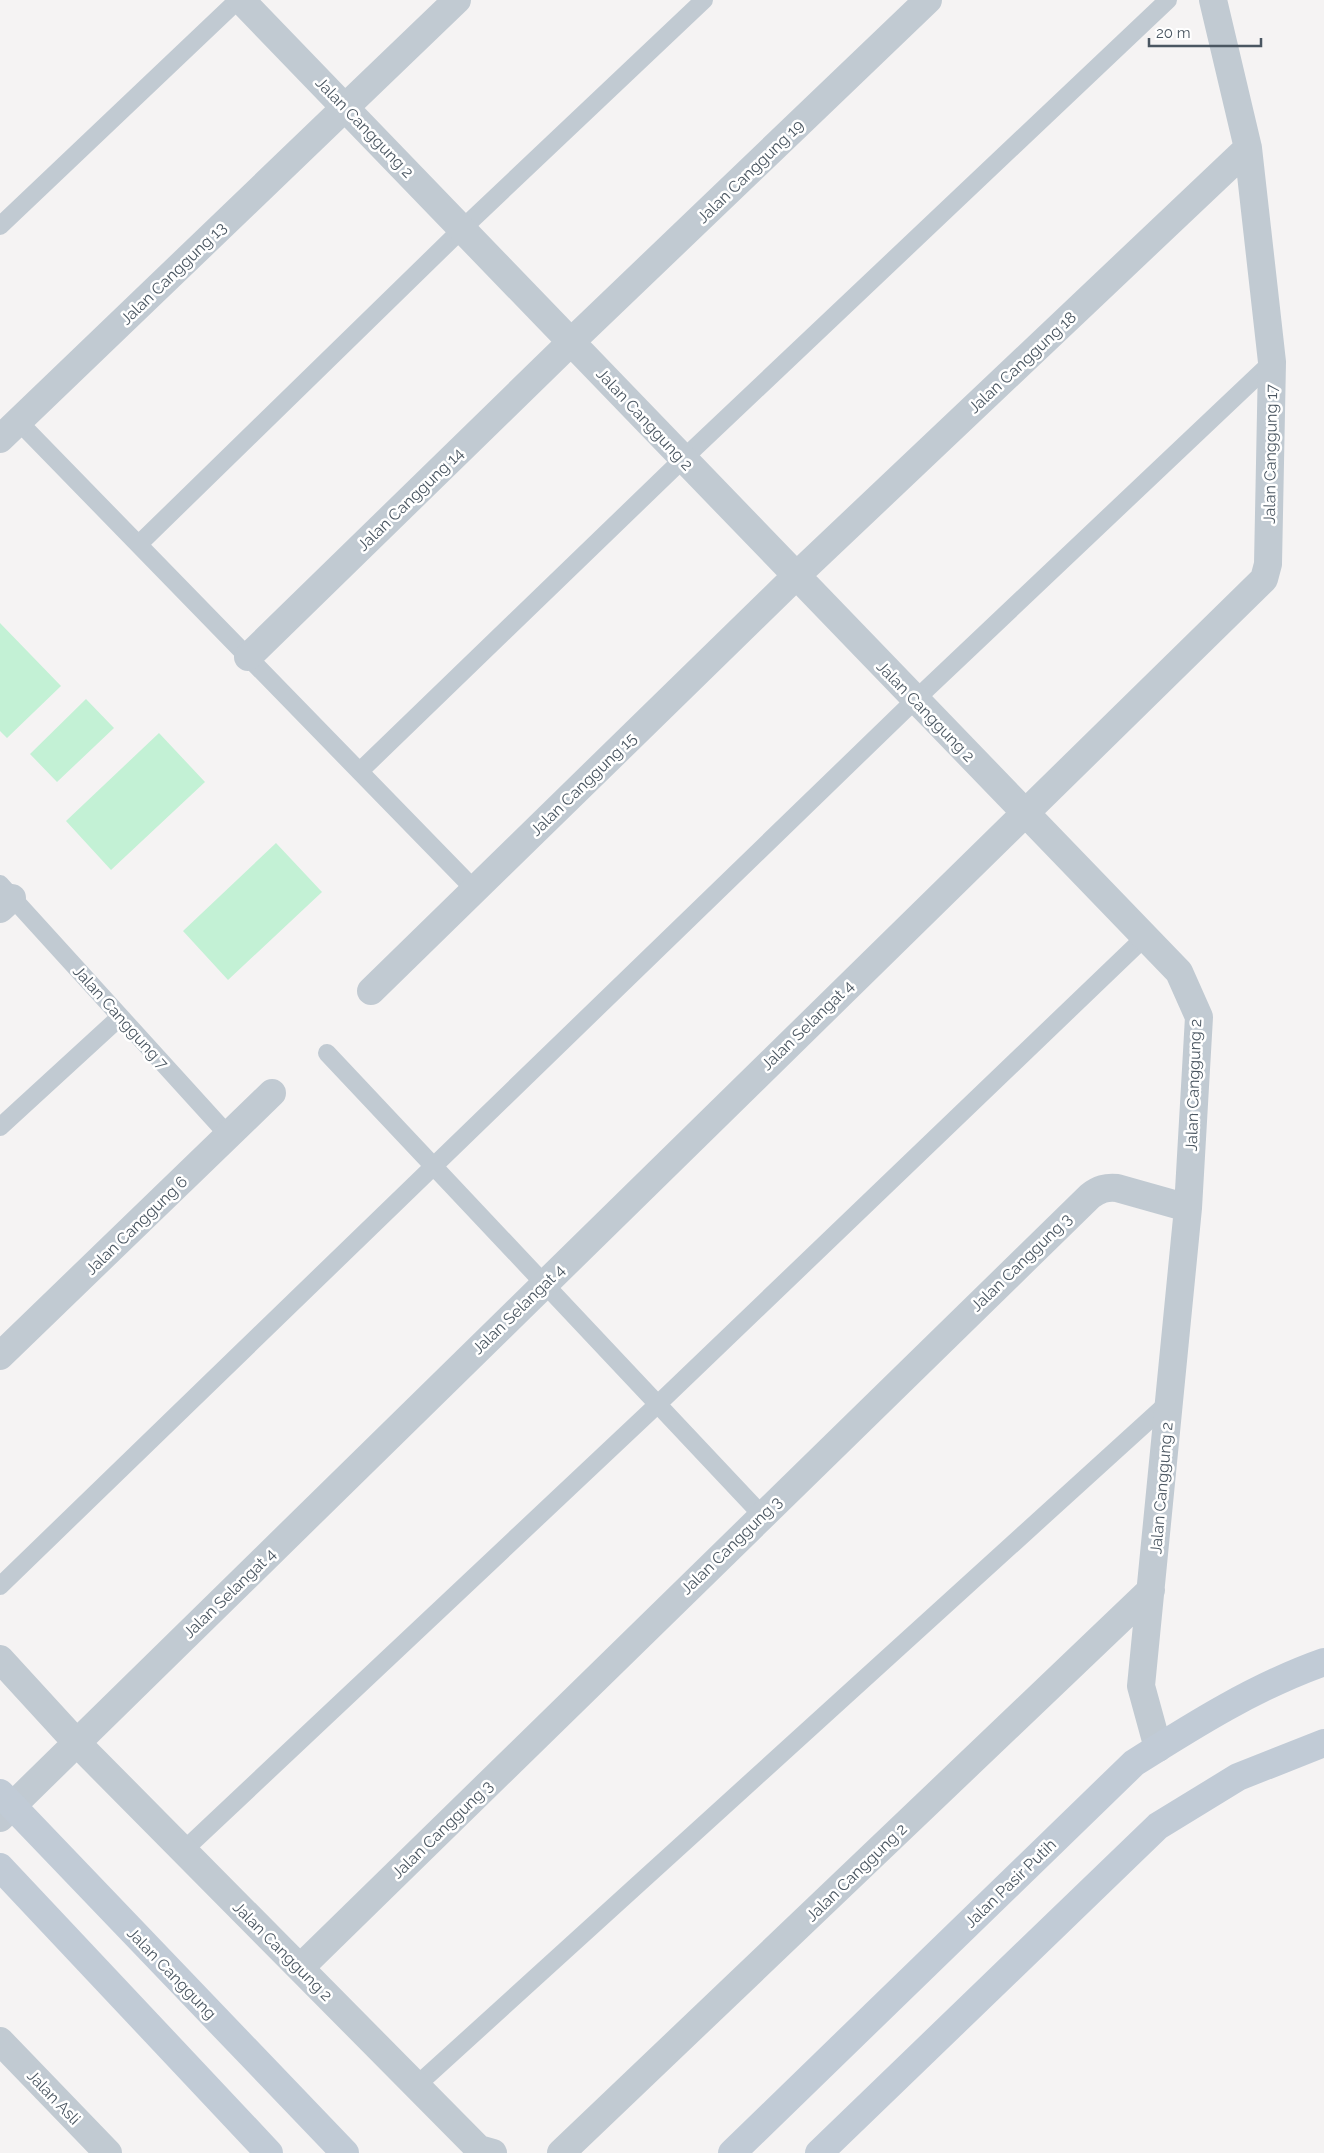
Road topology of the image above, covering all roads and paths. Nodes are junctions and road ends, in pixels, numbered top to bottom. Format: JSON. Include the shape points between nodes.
{"nodes":[{"id":1,"x":240,"y":0,"type":"edge"},
{"id":2,"x":457,"y":0,"type":"edge"},
{"id":3,"x":704,"y":0,"type":"edge"},
{"id":4,"x":928,"y":0,"type":"edge"},
{"id":5,"x":1168,"y":0,"type":"edge"},
{"id":6,"x":1213,"y":0,"type":"edge"},
{"id":7,"x":346,"y":108,"type":"junction"},
{"id":8,"x":1248,"y":148,"type":"junction"},
{"id":9,"x":0,"y":226,"type":"edge"},
{"id":10,"x":462,"y":229,"type":"junction"},
{"id":11,"x":572,"y":341,"type":"junction"},
{"id":12,"x":1272,"y":362,"type":"junction"},
{"id":13,"x":9,"y":430,"type":"edge"},
{"id":14,"x":683,"y":459,"type":"junction"},
{"id":15,"x":139,"y":544,"type":"junction"},
{"id":16,"x":796,"y":576,"type":"junction"},
{"id":17,"x":248,"y":656,"type":"junction"},
{"id":18,"x":915,"y":700,"type":"junction"},
{"id":19,"x":360,"y":771,"type":"junction"},
{"id":20,"x":1024,"y":812,"type":"junction"},
{"id":21,"x":475,"y":890,"type":"junction"},
{"id":22,"x":4,"y":897,"type":"edge"},
{"id":23,"x":1145,"y":937,"type":"junction"},
{"id":24,"x":371,"y":991,"type":"dead end"},
{"id":25,"x":120,"y":1017,"type":"junction"},
{"id":26,"x":327,"y":1053,"type":"dead end"},
{"id":27,"x":272,"y":1093,"type":"dead end"},
{"id":28,"x":0,"y":1127,"type":"edge"},
{"id":29,"x":229,"y":1136,"type":"junction"},
{"id":30,"x":434,"y":1166,"type":"junction"},
{"id":31,"x":1188,"y":1208,"type":"junction"},
{"id":32,"x":544,"y":1284,"type":"junction"},
{"id":33,"x":0,"y":1356,"type":"edge"},
{"id":34,"x":1169,"y":1402,"type":"junction"},
{"id":35,"x":658,"y":1404,"type":"junction"},
{"id":36,"x":762,"y":1515,"type":"junction"},
{"id":37,"x":0,"y":1586,"type":"edge"},
{"id":38,"x":1151,"y":1590,"type":"junction"},
{"id":39,"x":0,"y":1659,"type":"edge"},
{"id":40,"x":1324,"y":1662,"type":"edge"},
{"id":41,"x":77,"y":1743,"type":"junction"},
{"id":42,"x":1324,"y":1743,"type":"edge"},
{"id":43,"x":1158,"y":1748,"type":"junction"},
{"id":44,"x":4,"y":1806,"type":"edge"},
{"id":45,"x":183,"y":1851,"type":"junction"},
{"id":46,"x":0,"y":1867,"type":"edge"},
{"id":47,"x":300,"y":1968,"type":"junction"},
{"id":48,"x":0,"y":2040,"type":"edge"},
{"id":49,"x":416,"y":2086,"type":"junction"},
{"id":50,"x":108,"y":2153,"type":"edge"},
{"id":51,"x":269,"y":2153,"type":"edge"},
{"id":52,"x":345,"y":2153,"type":"edge"},
{"id":53,"x":493,"y":2153,"type":"edge"},
{"id":54,"x":561,"y":2153,"type":"edge"},
{"id":55,"x":732,"y":2153,"type":"edge"},
{"id":56,"x":819,"y":2153,"type":"edge"}],
"edges":[{"from":1,"to":7,"type":"street","name":"Jalan Canggung 2"},
{"from":1,"to":9,"type":"lane"},
{"from":2,"to":7,"type":"street","name":"Jalan Canggung 13"},
{"from":3,"to":10,"type":"lane"},
{"from":4,"to":11,"type":"street","name":"Jalan Canggung 19"},
{"from":5,"to":14,"type":"lane"},
{"from":6,"to":8,"type":"street","name":"Jalan Canggung 17"},
{"from":7,"to":10,"type":"street","name":"Jalan Canggung 2"},
{"from":7,"to":13,"type":"street","name":"Jalan Canggung 13"},
{"from":8,"to":12,"type":"street","name":"Jalan Canggung 17"},
{"from":8,"to":16,"type":"street","name":"Jalan Canggung 18"},
{"from":10,"to":11,"type":"street","name":"Jalan Canggung 2"},
{"from":10,"to":15,"type":"lane"},
{"from":11,"to":14,"type":"street","name":"Jalan Canggung 2"},
{"from":11,"to":17,"type":"street","name":"Jalan Canggung 14"},
{"from":12,"to":18,"type":"lane"},
{"from":12,"to":20,"type":"street","name":"Jalan Canggung 17","via":[[1268,564],[1264,579]]},
{"from":13,"to":15,"type":"lane"},
{"from":14,"to":16,"type":"street","name":"Jalan Canggung 2"},
{"from":14,"to":19,"type":"lane"},
{"from":15,"to":17,"type":"lane"},
{"from":16,"to":18,"type":"street","name":"Jalan Canggung 2"},
{"from":16,"to":21,"type":"street","name":"Jalan Canggung 15"},
{"from":17,"to":19,"type":"lane"},
{"from":18,"to":20,"type":"street","name":"Jalan Canggung 2"},
{"from":18,"to":30,"type":"lane"},
{"from":19,"to":21,"type":"lane"},
{"from":20,"to":23,"type":"street","name":"Jalan Canggung 2"},
{"from":20,"to":32,"type":"street","name":"Jalan Selangat 4"},
{"from":21,"to":24,"type":"street","name":"Jalan Canggung 15"},
{"from":22,"to":25,"type":"lane","name":"Jalan Canggung 7"},
{"from":23,"to":31,"type":"street","name":"Jalan Canggung 2","via":[[1179,972],[1199,1017]]},
{"from":23,"to":35,"type":"lane"},
{"from":25,"to":28,"type":"lane"},
{"from":25,"to":29,"type":"lane","name":"Jalan Canggung 7"},
{"from":26,"to":30,"type":"lane"},
{"from":27,"to":29,"type":"street","name":"Jalan Canggung 6"},
{"from":29,"to":33,"type":"street","name":"Jalan Canggung 6"},
{"from":30,"to":32,"type":"lane"},
{"from":30,"to":37,"type":"lane"},
{"from":31,"to":34,"type":"street","name":"Jalan Canggung 2"},
{"from":31,"to":36,"type":"street","name":"Jalan Canggung 3","via":[[1117,1188],[1097,1190]]},
{"from":32,"to":35,"type":"lane"},
{"from":32,"to":41,"type":"street","name":"Jalan Selangat 4"},
{"from":34,"to":38,"type":"street","name":"Jalan Canggung 2"},
{"from":34,"to":49,"type":"lane"},
{"from":35,"to":36,"type":"lane"},
{"from":35,"to":45,"type":"lane"},
{"from":36,"to":47,"type":"street","name":"Jalan Canggung 3"},
{"from":38,"to":43,"type":"street","name":"Jalan Canggung 2","via":[[1141,1686]]},
{"from":38,"to":54,"type":"street","name":"Jalan Canggung 2"},
{"from":39,"to":41,"type":"street","name":"Jalan Canggung 2"},
{"from":40,"to":43,"type":"main road","name":"Jalan Pasir Putih","via":[[1212,1714]]},
{"from":41,"to":44,"type":"street","name":"Jalan Selangat 4"},
{"from":41,"to":45,"type":"street","name":"Jalan Canggung 2"},
{"from":42,"to":56,"type":"main road","via":[[1238,1777],[1158,1826]]},
{"from":43,"to":55,"type":"main road","name":"Jalan Pasir Putih","via":[[1134,1763]]},
{"from":44,"to":52,"type":"main road","name":"Jalan Canggung"},
{"from":45,"to":47,"type":"street","name":"Jalan Canggung 2"},
{"from":46,"to":51,"type":"main road"},
{"from":47,"to":49,"type":"street","name":"Jalan Canggung 2"},
{"from":48,"to":50,"type":"street","name":"Jalan Asli"},
{"from":49,"to":53,"type":"street","name":"Jalan Canggung 2","via":[[479,2150]]}]}
